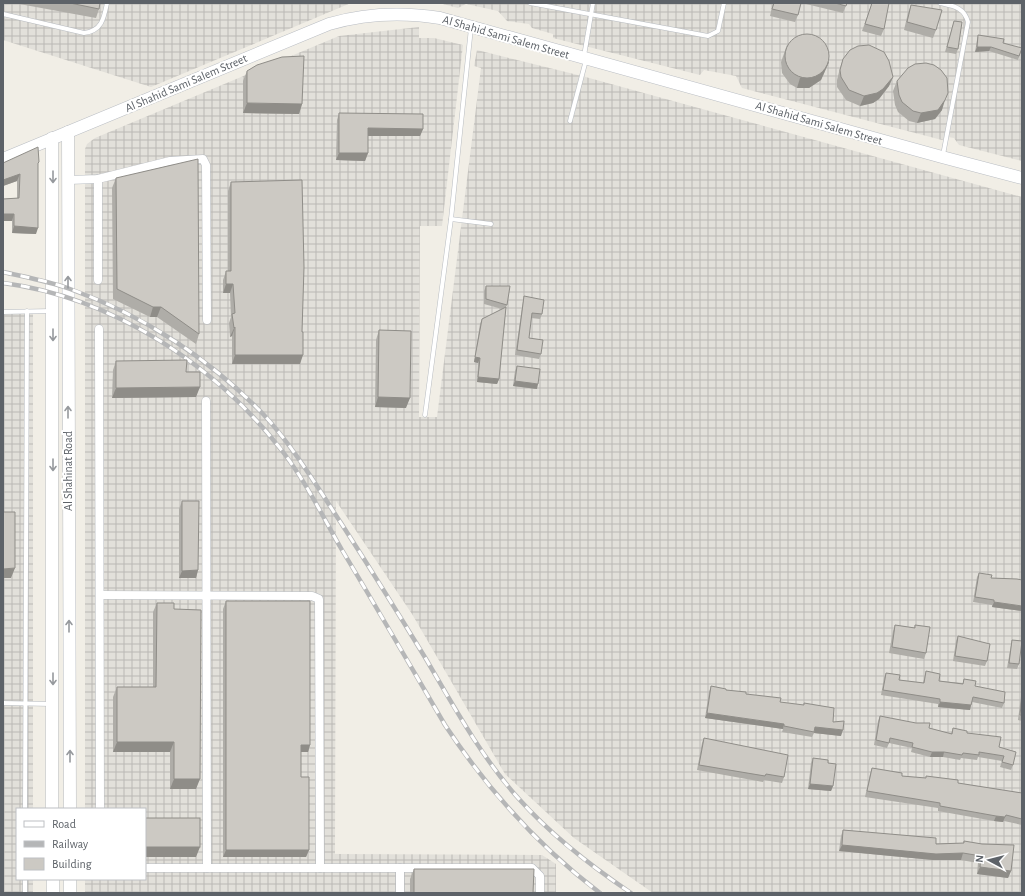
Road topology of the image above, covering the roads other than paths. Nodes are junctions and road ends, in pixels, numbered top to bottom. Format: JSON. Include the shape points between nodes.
{"nodes":[{"id":1,"x":107,"y":3,"type":"edge"},
{"id":2,"x":530,"y":3,"type":"edge"},
{"id":3,"x":593,"y":3,"type":"edge"},
{"id":4,"x":724,"y":3,"type":"edge"},
{"id":5,"x":940,"y":3,"type":"edge"},
{"id":6,"x":3,"y":14,"type":"edge"},
{"id":7,"x":592,"y":14,"type":"junction"},
{"id":8,"x":471,"y":26,"type":"junction"},
{"id":9,"x":585,"y":58,"type":"junction"},
{"id":10,"x":570,"y":121,"type":"dead end"},
{"id":11,"x":68,"y":132,"type":"junction"},
{"id":12,"x":52,"y":138,"type":"junction"},
{"id":13,"x":942,"y":158,"type":"junction"},
{"id":14,"x":3,"y":159,"type":"edge"},
{"id":15,"x":1022,"y":178,"type":"edge"},
{"id":16,"x":98,"y":179,"type":"junction"},
{"id":17,"x":68,"y":180,"type":"junction"},
{"id":18,"x":451,"y":219,"type":"junction"},
{"id":19,"x":491,"y":224,"type":"dead end"},
{"id":20,"x":98,"y":280,"type":"dead end"},
{"id":21,"x":27,"y":311,"type":"junction"},
{"id":22,"x":53,"y":311,"type":"junction"},
{"id":23,"x":3,"y":312,"type":"edge"},
{"id":24,"x":207,"y":320,"type":"dead end"},
{"id":25,"x":99,"y":329,"type":"dead end"},
{"id":26,"x":206,"y":402,"type":"dead end"},
{"id":27,"x":425,"y":415,"type":"dead end"},
{"id":28,"x":69,"y":558,"type":"junction"},
{"id":29,"x":53,"y":559,"type":"junction"},
{"id":30,"x":100,"y":595,"type":"junction"},
{"id":31,"x":207,"y":595,"type":"junction"},
{"id":32,"x":3,"y":704,"type":"edge"},
{"id":33,"x":25,"y":704,"type":"junction"},
{"id":34,"x":53,"y":704,"type":"junction"},
{"id":35,"x":70,"y":783,"type":"junction"},
{"id":36,"x":52,"y":784,"type":"junction"},
{"id":37,"x":25,"y":808,"type":"edge"},
{"id":38,"x":52,"y":808,"type":"edge"},
{"id":39,"x":70,"y":808,"type":"edge"},
{"id":40,"x":100,"y":808,"type":"edge"},
{"id":41,"x":146,"y":868,"type":"edge"},
{"id":42,"x":207,"y":868,"type":"junction"},
{"id":43,"x":320,"y":868,"type":"junction"},
{"id":44,"x":400,"y":868,"type":"junction"},
{"id":45,"x":25,"y":880,"type":"edge"},
{"id":46,"x":53,"y":880,"type":"edge"},
{"id":47,"x":70,"y":880,"type":"edge"},
{"id":48,"x":25,"y":893,"type":"edge"},
{"id":49,"x":53,"y":893,"type":"edge"},
{"id":50,"x":70,"y":893,"type":"edge"},
{"id":51,"x":400,"y":893,"type":"edge"},
{"id":52,"x":540,"y":893,"type":"edge"}],
"edges":[{"from":1,"to":6,"type":"lane","via":[[101,24],[91,32],[84,33]]},
{"from":2,"to":7,"type":"lane"},
{"from":3,"to":7,"type":"lane"},
{"from":4,"to":7,"type":"lane","via":[[718,31],[708,36]]},
{"from":5,"to":13,"type":"lane","via":[[958,7],[968,22]]},
{"from":7,"to":9,"type":"lane"},
{"from":8,"to":9,"type":"main road","name":"Al Shahid Sami Salem Street"},
{"from":8,"to":11,"type":"main road","name":"Al Shahid Sami Salem Street","via":[[418,14],[373,14],[351,18],[329,24]]},
{"from":8,"to":18,"type":"lane"},
{"from":9,"to":10,"type":"lane"},
{"from":9,"to":13,"type":"main road","name":"Al Shahid Sami Salem Street"},
{"from":11,"to":12,"type":"main road","name":"Al Shahid Sami Salem Street"},
{"from":11,"to":17,"type":"main road","name":"Al Shahinat Road"},
{"from":12,"to":14,"type":"main road","name":"Al Shahid Sami Salem Street"},
{"from":12,"to":22,"type":"main road","name":"Al Shahinat Road","one_way":true},
{"from":13,"to":15,"type":"main road","name":"Al Shahid Sami Salem Street"},
{"from":16,"to":17,"type":"street"},
{"from":16,"to":20,"type":"street"},
{"from":16,"to":24,"type":"street","via":[[170,161],[199,158],[206,162]]},
{"from":28,"to":17,"type":"main road","name":"Al Shahinat Road","one_way":true},
{"from":18,"to":19,"type":"lane"},
{"from":18,"to":27,"type":"lane"},
{"from":21,"to":22,"type":"lane"},
{"from":21,"to":23,"type":"lane"},
{"from":21,"to":33,"type":"lane"},
{"from":22,"to":29,"type":"main road","name":"Al Shahinat Road","one_way":true},
{"from":25,"to":30,"type":"street"},
{"from":26,"to":31,"type":"street"},
{"from":28,"to":29,"type":"main road","via":[[62,554],[56,555]]},
{"from":35,"to":28,"type":"main road","name":"Al Shahinat Road","one_way":true},
{"from":29,"to":34,"type":"main road","name":"Al Shahinat Road","one_way":true},
{"from":30,"to":31,"type":"street"},
{"from":30,"to":40,"type":"street"},
{"from":31,"to":42,"type":"street"},
{"from":31,"to":43,"type":"street","via":[[312,596],[319,599]]},
{"from":32,"to":33,"type":"lane"},
{"from":33,"to":34,"type":"lane"},
{"from":33,"to":37,"type":"lane"},
{"from":34,"to":36,"type":"main road","name":"Al Shahinat Road"},
{"from":35,"to":36,"type":"main road","via":[[59,787]]},
{"from":35,"to":39,"type":"main road","name":"Al Shahinat Road"},
{"from":36,"to":38,"type":"main road","name":"Al Shahinat Road"},
{"from":41,"to":42,"type":"street"},
{"from":42,"to":43,"type":"street"},
{"from":43,"to":44,"type":"street"},
{"from":44,"to":51,"type":"street"},
{"from":44,"to":52,"type":"street","via":[[532,868],[540,876]]},
{"from":45,"to":48,"type":"lane"},
{"from":46,"to":49,"type":"main road"},
{"from":47,"to":50,"type":"main road"}]}
